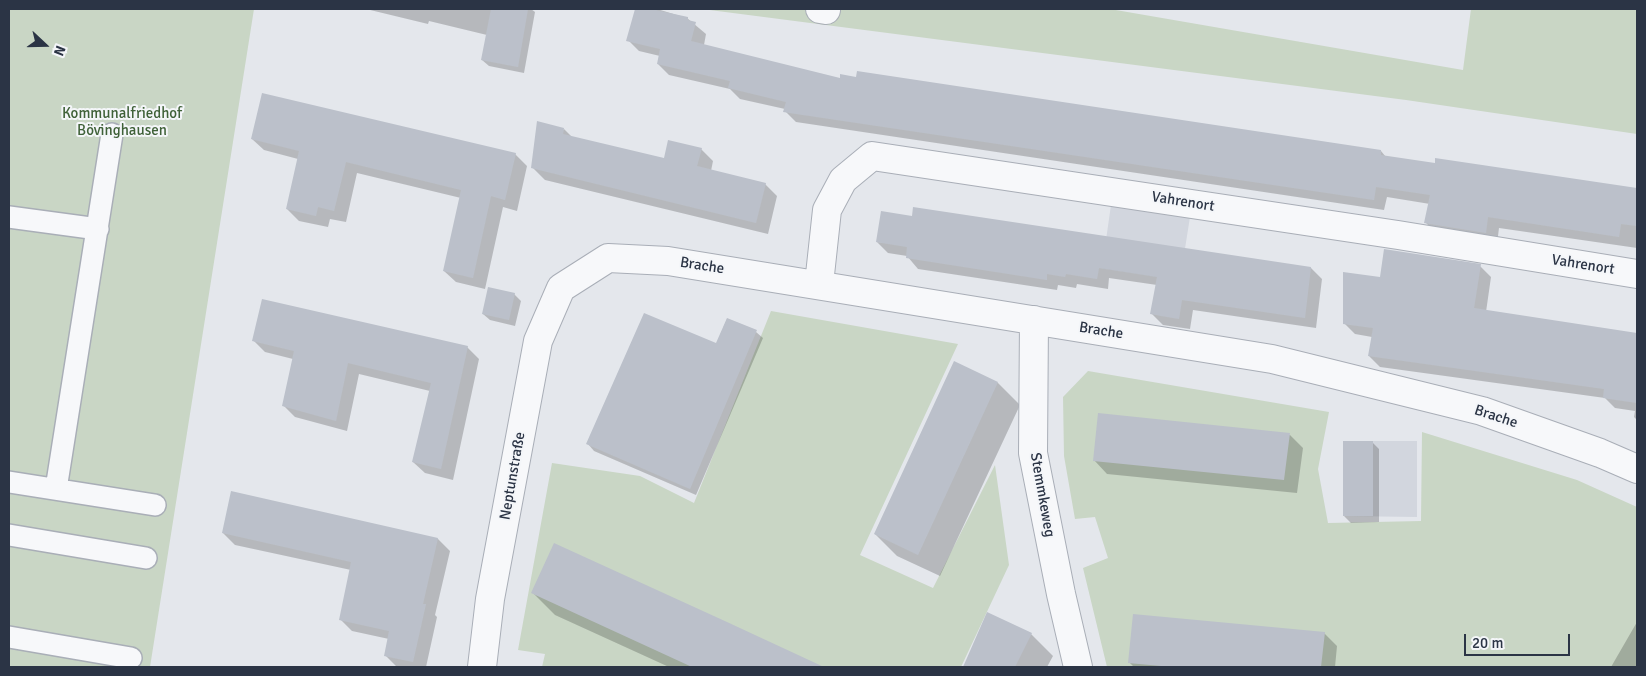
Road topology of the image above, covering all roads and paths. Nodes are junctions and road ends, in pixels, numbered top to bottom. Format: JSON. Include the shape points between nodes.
{"nodes":[{"id":1,"x":112,"y":134,"type":"dead end"},
{"id":2,"x":9,"y":218,"type":"edge"},
{"id":3,"x":98,"y":229,"type":"junction"},
{"id":4,"x":1637,"y":274,"type":"edge"},
{"id":5,"x":819,"y":284,"type":"junction"},
{"id":6,"x":561,"y":288,"type":"joint"},
{"id":7,"x":1034,"y":320,"type":"junction"},
{"id":8,"x":1637,"y":469,"type":"edge"},
{"id":9,"x":9,"y":482,"type":"edge"},
{"id":10,"x":56,"y":490,"type":"junction"},
{"id":11,"x":155,"y":505,"type":"dead end"},
{"id":12,"x":9,"y":535,"type":"edge"},
{"id":13,"x":146,"y":558,"type":"dead end"},
{"id":14,"x":9,"y":637,"type":"edge"},
{"id":15,"x":130,"y":658,"type":"dead end"},
{"id":16,"x":482,"y":667,"type":"edge"},
{"id":17,"x":1078,"y":667,"type":"edge"}],
"edges":[{"from":1,"to":3,"type":"lane"},
{"from":2,"to":3,"type":"lane"},
{"from":3,"to":10,"type":"lane"},
{"from":4,"to":5,"type":"street","name":"Vahrenort","via":[[872,156],[843,180],[828,210]]},
{"from":5,"to":6,"type":"street","name":"Brache","via":[[668,260],[608,258]]},
{"from":5,"to":7,"type":"street","name":"Brache"},
{"from":6,"to":16,"type":"street","name":"Neptunstraße","via":[[538,342],[490,599]]},
{"from":7,"to":8,"type":"street","name":"Brache","via":[[1272,359],[1407,392],[1482,411]]},
{"from":7,"to":17,"type":"street","name":"Stemmkeweg","via":[[1032,453]]},
{"from":9,"to":10,"type":"lane"},
{"from":10,"to":11,"type":"lane"},
{"from":12,"to":13,"type":"lane"},
{"from":14,"to":15,"type":"lane"}]}
